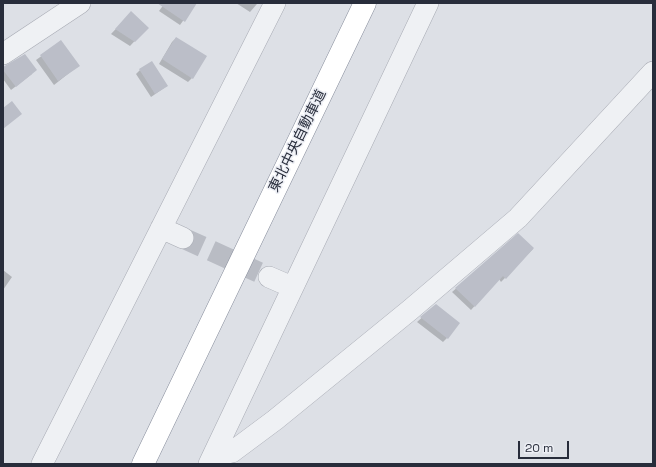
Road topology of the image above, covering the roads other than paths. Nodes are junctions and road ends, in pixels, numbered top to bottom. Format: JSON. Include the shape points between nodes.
{"nodes":[{"id":1,"x":80,"y":3,"type":"edge"},
{"id":2,"x":274,"y":3,"type":"edge"},
{"id":3,"x":352,"y":3,"type":"edge"},
{"id":4,"x":365,"y":3,"type":"edge"},
{"id":5,"x":428,"y":3,"type":"edge"},
{"id":6,"x":3,"y":54,"type":"edge"},
{"id":7,"x":653,"y":72,"type":"edge"},
{"id":8,"x":161,"y":228,"type":"junction"},
{"id":9,"x":183,"y":238,"type":"tunnel mouth"},
{"id":10,"x":269,"y":277,"type":"tunnel mouth"},
{"id":11,"x":231,"y":280,"type":"junction"},
{"id":12,"x":292,"y":287,"type":"junction"},
{"id":13,"x":211,"y":460,"type":"edge"},
{"id":14,"x":42,"y":464,"type":"edge"},
{"id":15,"x":143,"y":464,"type":"edge"}],
"edges":[{"from":1,"to":6,"type":"street"},
{"from":2,"to":8,"type":"street"},
{"from":3,"to":11,"type":"highway","name":"東北中央自動車道"},
{"from":4,"to":11,"type":"highway","name":"東北中央自動車道"},
{"from":5,"to":12,"type":"street"},
{"from":7,"to":13,"type":"street","via":[[518,218],[275,420],[232,452]]},
{"from":8,"to":9,"type":"street"},
{"from":8,"to":14,"type":"street"},
{"from":10,"to":12,"type":"street"},
{"from":11,"to":15,"type":"highway","name":"東北中央自動車道"},
{"from":12,"to":13,"type":"street"}]}
